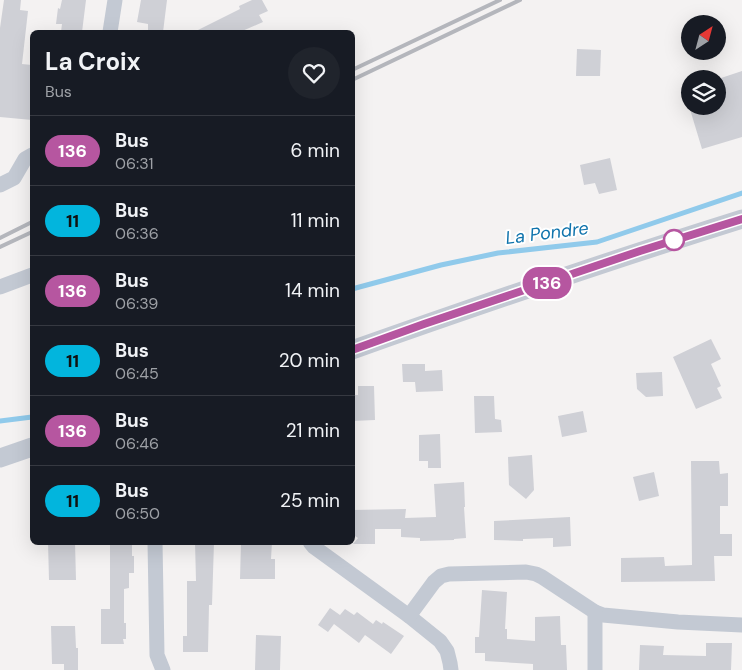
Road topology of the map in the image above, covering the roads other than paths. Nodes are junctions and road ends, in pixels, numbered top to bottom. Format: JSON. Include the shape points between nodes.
{"nodes":[{"id":1,"x":115,"y":0,"type":"edge"},
{"id":2,"x":110,"y":30,"type":"edge"},
{"id":3,"x":30,"y":157,"type":"edge"},
{"id":4,"x":0,"y":184,"type":"edge"},
{"id":5,"x":742,"y":219,"type":"edge"},
{"id":6,"x":30,"y":276,"type":"edge"},
{"id":7,"x":0,"y":287,"type":"edge"},
{"id":8,"x":355,"y":349,"type":"edge"},
{"id":9,"x":30,"y":448,"type":"edge"},
{"id":10,"x":0,"y":458,"type":"edge"},
{"id":11,"x":155,"y":545,"type":"edge"},
{"id":12,"x":312,"y":545,"type":"edge"},
{"id":13,"x":595,"y":612,"type":"junction"},
{"id":14,"x":409,"y":616,"type":"junction"},
{"id":15,"x":742,"y":625,"type":"edge"},
{"id":16,"x":163,"y":670,"type":"edge"},
{"id":17,"x":451,"y":670,"type":"edge"},
{"id":18,"x":595,"y":670,"type":"edge"}],
"edges":[{"from":1,"to":2,"type":"street"},
{"from":3,"to":4,"type":"street","via":[[25,159],[14,178]]},
{"from":5,"to":8,"type":"street"},
{"from":6,"to":7,"type":"street"},
{"from":9,"to":10,"type":"street"},
{"from":11,"to":16,"type":"street","via":[[157,655]]},
{"from":12,"to":14,"type":"street"},
{"from":13,"to":14,"type":"street","via":[[542,576],[526,572],[483,572],[442,576]]},
{"from":13,"to":15,"type":"street","via":[[667,621]]},
{"from":13,"to":18,"type":"street"},
{"from":14,"to":17,"type":"street","via":[[440,640],[448,651]]}]}
